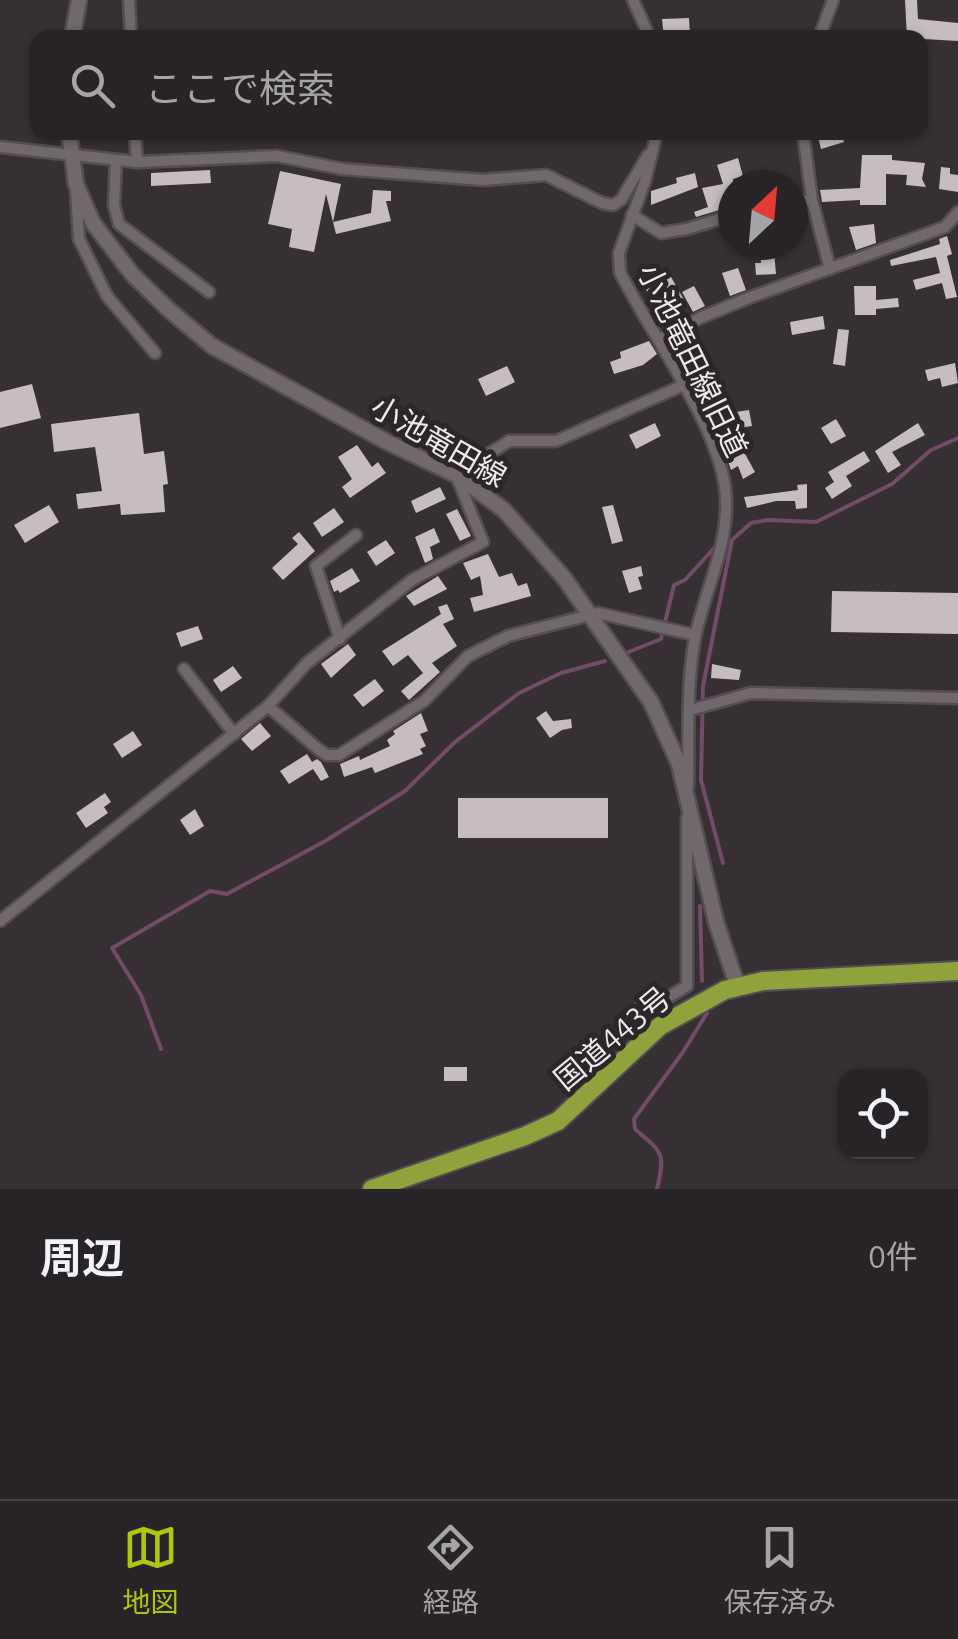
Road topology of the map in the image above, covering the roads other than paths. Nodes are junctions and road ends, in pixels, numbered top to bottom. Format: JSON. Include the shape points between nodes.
{"nodes":[{"id":1,"x":78,"y":0,"type":"edge"},
{"id":2,"x":129,"y":0,"type":"edge"},
{"id":3,"x":833,"y":0,"type":"edge"},
{"id":4,"x":634,"y":1,"type":"edge"},
{"id":5,"x":73,"y":30,"type":"edge"},
{"id":6,"x":131,"y":30,"type":"edge"},
{"id":7,"x":647,"y":30,"type":"edge"},
{"id":8,"x":822,"y":30,"type":"edge"},
{"id":9,"x":69,"y":140,"type":"edge"},
{"id":10,"x":135,"y":140,"type":"edge"},
{"id":11,"x":655,"y":140,"type":"edge"},
{"id":12,"x":655,"y":140,"type":"edge"},
{"id":13,"x":804,"y":140,"type":"edge"},
{"id":14,"x":0,"y":148,"type":"edge"},
{"id":15,"x":70,"y":154,"type":"junction"},
{"id":16,"x":116,"y":160,"type":"junction"},
{"id":17,"x":136,"y":162,"type":"junction"},
{"id":18,"x":76,"y":184,"type":"junction"},
{"id":19,"x":808,"y":200,"type":"edge"},
{"id":20,"x":812,"y":200,"type":"junction"},
{"id":21,"x":958,"y":212,"type":"edge"},
{"id":22,"x":632,"y":215,"type":"junction"},
{"id":23,"x":718,"y":220,"type":"edge"},
{"id":24,"x":830,"y":270,"type":"junction"},
{"id":25,"x":209,"y":292,"type":"dead end"},
{"id":26,"x":659,"y":340,"type":"junction"},
{"id":27,"x":155,"y":353,"type":"dead end"},
{"id":28,"x":684,"y":385,"type":"junction"},
{"id":29,"x":456,"y":475,"type":"junction"},
{"id":30,"x":356,"y":535,"type":"dead end"},
{"id":31,"x":590,"y":615,"type":"junction"},
{"id":32,"x":695,"y":635,"type":"junction"},
{"id":33,"x":340,"y":638,"type":"junction"},
{"id":34,"x":184,"y":669,"type":"dead end"},
{"id":35,"x":958,"y":698,"type":"edge"},
{"id":36,"x":268,"y":706,"type":"junction"},
{"id":37,"x":699,"y":707,"type":"junction"},
{"id":38,"x":234,"y":734,"type":"junction"},
{"id":39,"x":688,"y":790,"type":"junction"},
{"id":40,"x":0,"y":921,"type":"edge"},
{"id":41,"x":958,"y":972,"type":"edge"},
{"id":42,"x":737,"y":985,"type":"junction"},
{"id":43,"x":640,"y":1007,"type":"dead end"},
{"id":44,"x":372,"y":1189,"type":"edge"}],
"edges":[{"from":1,"to":5,"type":"main road"},
{"from":2,"to":6,"type":"street"},
{"from":3,"to":8,"type":"street"},
{"from":4,"to":7,"type":"street"},
{"from":9,"to":15,"type":"main road","name":"小池竜田線"},
{"from":10,"to":17,"type":"street"},
{"from":11,"to":17,"type":"street","via":[[613,204],[546,175],[483,180],[342,169],[277,156]]},
{"from":12,"to":22,"type":"street","name":"小池竜田線旧道"},
{"from":13,"to":20,"type":"street"},
{"from":14,"to":15,"type":"street"},
{"from":15,"to":16,"type":"street"},
{"from":15,"to":18,"type":"main road","name":"小池竜田線"},
{"from":16,"to":17,"type":"street"},
{"from":16,"to":25,"type":"street","via":[[119,224]]},
{"from":18,"to":27,"type":"street","via":[[79,239],[107,296]]},
{"from":18,"to":29,"type":"main road","name":"小池竜田線","via":[[93,223],[132,274],[212,346]]},
{"from":19,"to":20,"type":"street"},
{"from":20,"to":24,"type":"street"},
{"from":21,"to":24,"type":"street","via":[[945,227]]},
{"from":22,"to":23,"type":"street","via":[[661,233]]},
{"from":22,"to":26,"type":"street","name":"小池竜田線旧道","via":[[619,252],[620,272]]},
{"from":24,"to":26,"type":"street"},
{"from":26,"to":28,"type":"street","name":"小池竜田線旧道"},
{"from":28,"to":29,"type":"street","via":[[556,440],[509,441]]},
{"from":28,"to":32,"type":"street","name":"小池竜田線旧道","via":[[726,498]]},
{"from":29,"to":31,"type":"main road","name":"小池竜田線","via":[[504,510]]},
{"from":29,"to":33,"type":"street","via":[[483,542],[412,580]]},
{"from":30,"to":33,"type":"street","via":[[316,566]]},
{"from":31,"to":32,"type":"street"},
{"from":31,"to":36,"type":"street","via":[[508,636],[468,656],[424,700],[339,755],[318,750]]},
{"from":31,"to":39,"type":"main road","name":"小池竜田線","via":[[650,702]]},
{"from":32,"to":37,"type":"street","name":"小池竜田線旧道"},
{"from":33,"to":36,"type":"street"},
{"from":34,"to":38,"type":"street"},
{"from":35,"to":37,"type":"street","via":[[750,693]]},
{"from":36,"to":38,"type":"street"},
{"from":37,"to":39,"type":"street","name":"小池竜田線旧道"},
{"from":38,"to":40,"type":"street"},
{"from":39,"to":42,"type":"main road","name":"小池竜田線","via":[[716,922]]},
{"from":39,"to":43,"type":"street","name":"小池竜田線旧道","via":[[687,986]]},
{"from":41,"to":42,"type":"highway","name":"国道443号"},
{"from":42,"to":44,"type":"highway","name":"国道443号","via":[[660,1026],[558,1121]]}]}
